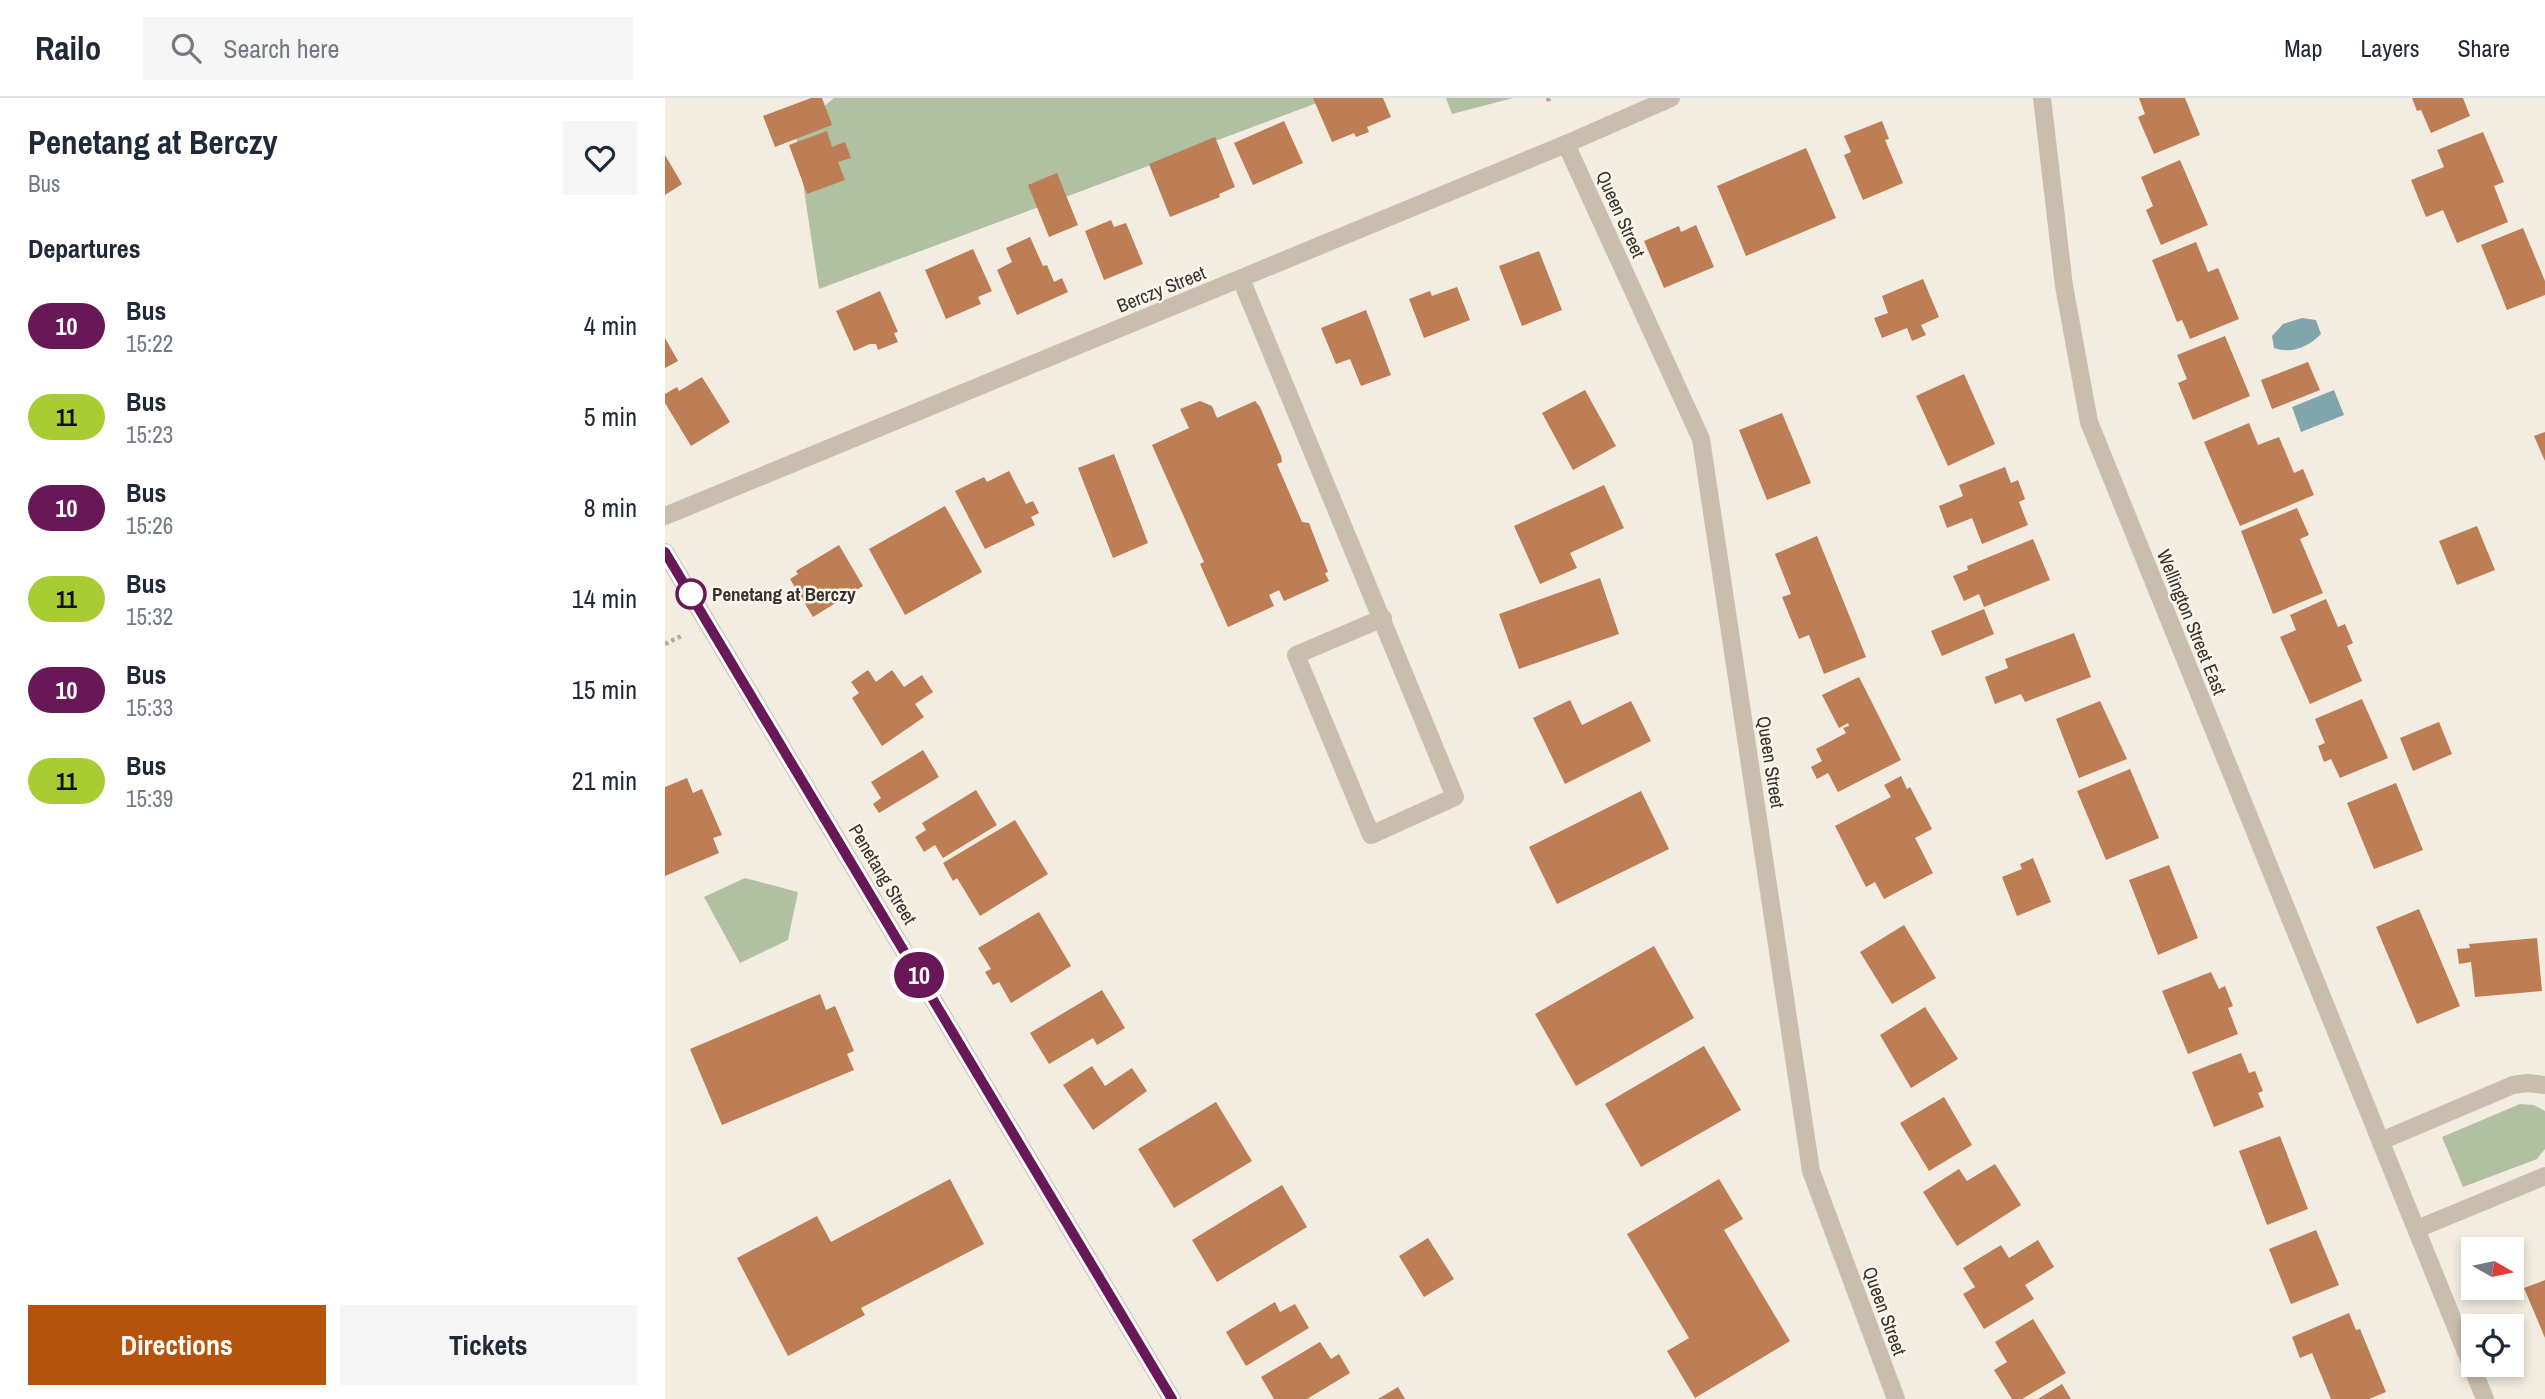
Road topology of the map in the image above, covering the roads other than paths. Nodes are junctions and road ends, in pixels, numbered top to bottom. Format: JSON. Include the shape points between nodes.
{"nodes":[{"id":1,"x":1671,"y":98,"type":"edge"},
{"id":2,"x":2042,"y":98,"type":"edge"},
{"id":3,"x":1566,"y":144,"type":"junction"},
{"id":4,"x":1241,"y":279,"type":"junction"},
{"id":5,"x":665,"y":516,"type":"edge"},
{"id":6,"x":665,"y":552,"type":"edge"},
{"id":7,"x":1383,"y":618,"type":"junction"},
{"id":8,"x":2545,"y":1085,"type":"edge"},
{"id":9,"x":2381,"y":1140,"type":"junction"},
{"id":10,"x":2545,"y":1176,"type":"edge"},
{"id":11,"x":2417,"y":1229,"type":"junction"},
{"id":12,"x":1172,"y":1399,"type":"edge"},
{"id":13,"x":1896,"y":1399,"type":"edge"},
{"id":14,"x":2485,"y":1399,"type":"edge"}],
"edges":[{"from":1,"to":3,"type":"street","name":"Berczy Street"},
{"from":2,"to":9,"type":"street","name":"Wellington Street East","via":[[2064,286],[2089,422]]},
{"from":3,"to":4,"type":"street","name":"Berczy Street"},
{"from":3,"to":13,"type":"street","name":"Queen Street","via":[[1701,439],[1811,1171]]},
{"from":4,"to":5,"type":"street","name":"Berczy Street"},
{"from":4,"to":7,"type":"street"},
{"from":6,"to":12,"type":"street","name":"Penetang Street"},
{"from":7,"to":7,"type":"street","via":[[1455,797],[1371,835],[1296,655]]},
{"from":8,"to":9,"type":"street","via":[[2513,1085]]},
{"from":9,"to":11,"type":"street","name":"Wellington Street East"},
{"from":10,"to":11,"type":"street"},
{"from":11,"to":14,"type":"street","name":"Wellington Street East"}]}
